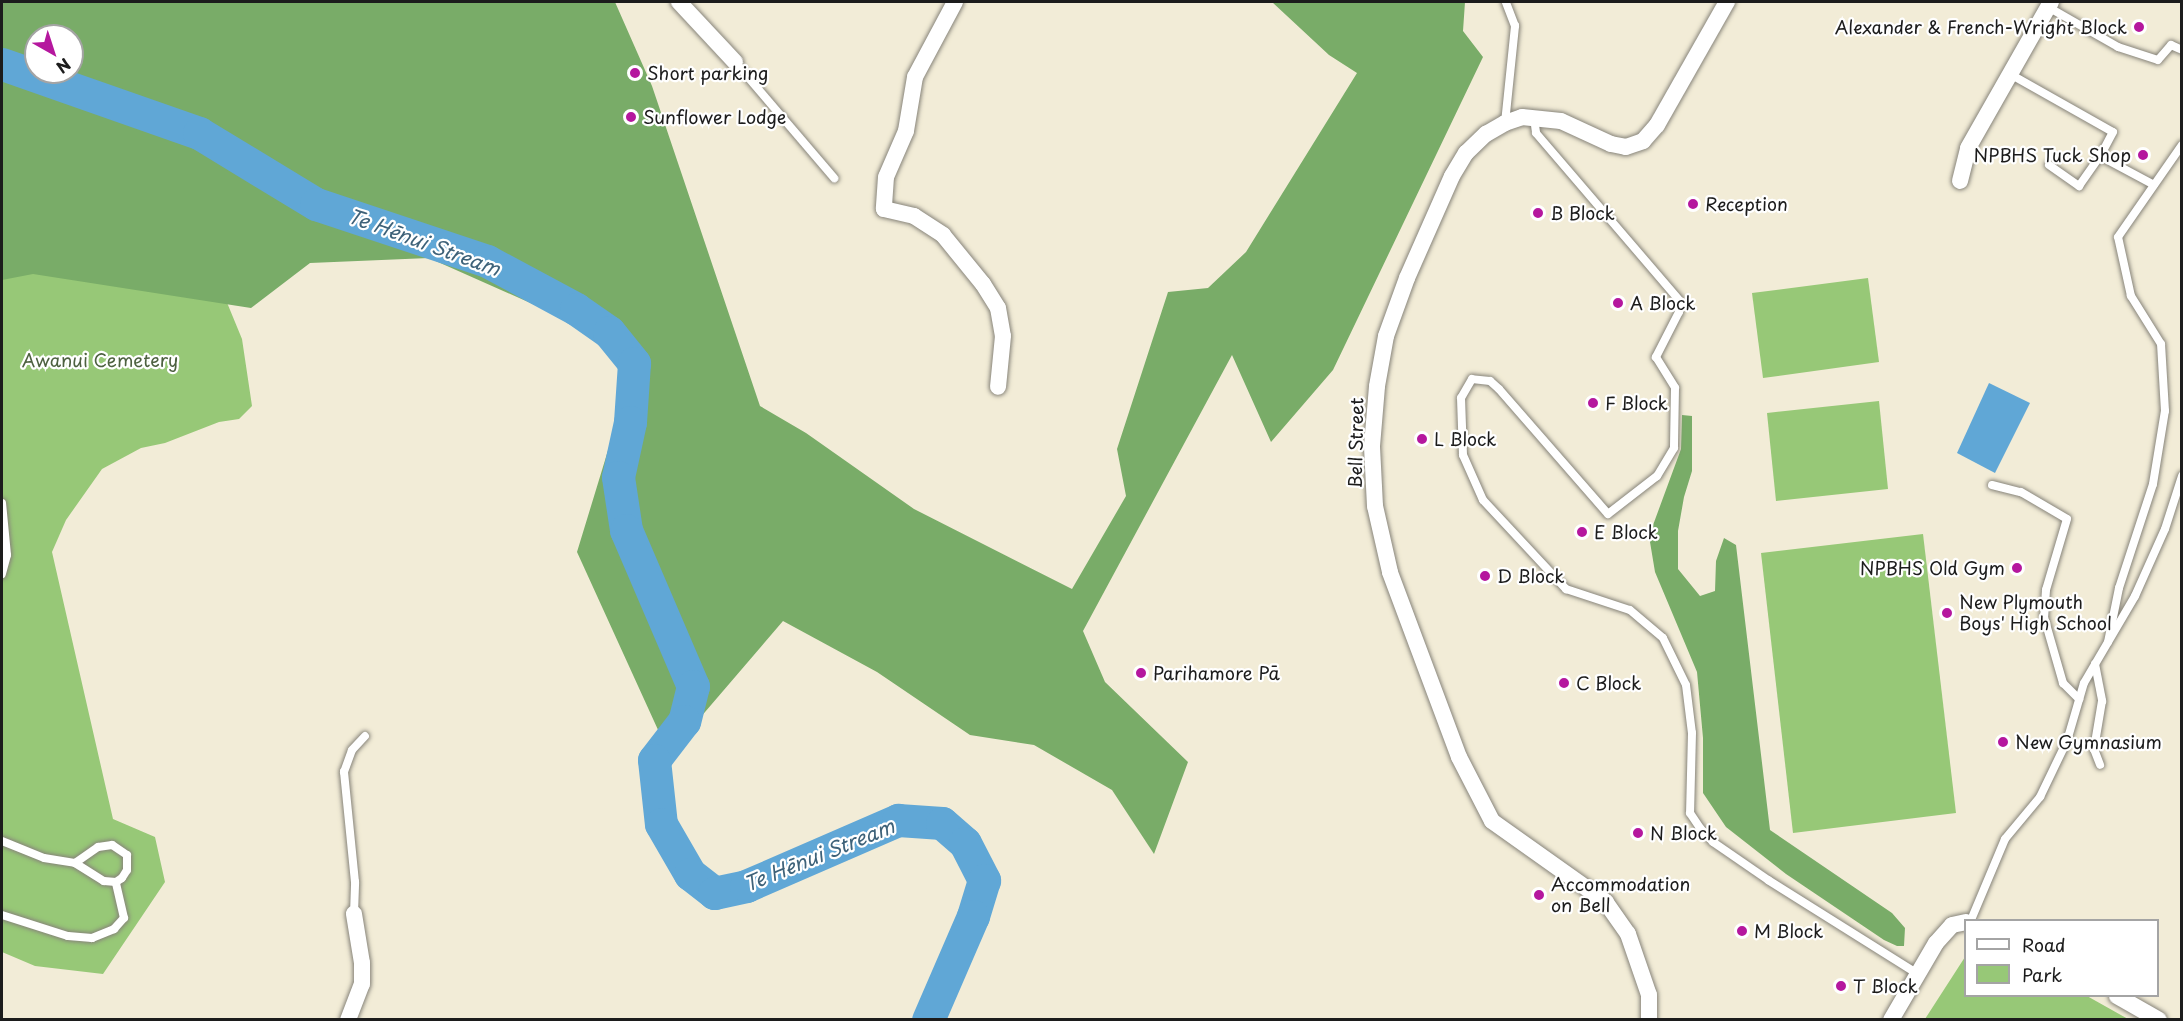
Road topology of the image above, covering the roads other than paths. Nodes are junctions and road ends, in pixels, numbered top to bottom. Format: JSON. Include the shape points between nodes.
{"nodes":[{"id":1,"x":679,"y":2,"type":"edge"},
{"id":2,"x":955,"y":2,"type":"edge"},
{"id":3,"x":1506,"y":2,"type":"edge"},
{"id":4,"x":1727,"y":2,"type":"edge"},
{"id":5,"x":2049,"y":4,"type":"edge"},
{"id":6,"x":2181,"y":50,"type":"edge"},
{"id":7,"x":735,"y":62,"type":"joint"},
{"id":8,"x":2010,"y":74,"type":"junction"},
{"id":9,"x":1533,"y":117,"type":"junction"},
{"id":10,"x":1505,"y":123,"type":"junction"},
{"id":11,"x":2181,"y":145,"type":"edge"},
{"id":12,"x":2100,"y":156,"type":"junction"},
{"id":13,"x":2049,"y":165,"type":"dead end"},
{"id":14,"x":834,"y":178,"type":"dead end"},
{"id":15,"x":1960,"y":181,"type":"dead end"},
{"id":16,"x":2154,"y":185,"type":"junction"},
{"id":17,"x":998,"y":387,"type":"dead end"},
{"id":18,"x":2181,"y":476,"type":"edge"},
{"id":19,"x":1992,"y":485,"type":"dead end"},
{"id":20,"x":2,"y":503,"type":"edge"},
{"id":21,"x":2,"y":574,"type":"edge"},
{"id":22,"x":2108,"y":642,"type":"junction"},
{"id":23,"x":2095,"y":664,"type":"junction"},
{"id":24,"x":2079,"y":699,"type":"junction"},
{"id":25,"x":365,"y":736,"type":"dead end"},
{"id":26,"x":2100,"y":765,"type":"dead end"},
{"id":27,"x":2,"y":841,"type":"edge"},
{"id":28,"x":75,"y":863,"type":"junction"},
{"id":29,"x":116,"y":882,"type":"junction"},
{"id":30,"x":354,"y":914,"type":"joint"},
{"id":31,"x":2,"y":915,"type":"edge"},
{"id":32,"x":1972,"y":919,"type":"edge"},
{"id":33,"x":1964,"y":922,"type":"edge"},
{"id":34,"x":1916,"y":973,"type":"junction"},
{"id":35,"x":2119,"y":997,"type":"edge"},
{"id":36,"x":348,"y":1020,"type":"edge"},
{"id":37,"x":1649,"y":1020,"type":"edge"},
{"id":38,"x":1891,"y":1020,"type":"edge"},
{"id":39,"x":2159,"y":1020,"type":"edge"}],
"edges":[{"from":1,"to":7,"type":"street"},
{"from":2,"to":17,"type":"street","via":[[915,77],[906,130],[886,177],[884,209],[914,216],[942,235],[983,284],[998,308],[1003,336]]},
{"from":3,"to":10,"type":"lane","via":[[1515,26]]},
{"from":4,"to":9,"type":"street","name":"Bell Street","via":[[1657,125],[1643,141],[1626,147],[1611,144],[1561,121]]},
{"from":5,"to":6,"type":"lane","via":[[2118,47],[2158,60],[2171,45]]},
{"from":5,"to":8,"type":"street"},
{"from":7,"to":14,"type":"lane"},
{"from":8,"to":12,"type":"lane","via":[[2113,132]]},
{"from":8,"to":15,"type":"street","via":[[1968,148]]},
{"from":9,"to":10,"type":"street","name":"Bell Street"},
{"from":9,"to":34,"type":"lane","via":[[1536,134],[1680,301],[1679,312],[1656,357],[1674,388],[1674,448],[1657,476],[1608,514],[1499,389],[1490,381],[1472,379],[1461,399],[1463,455],[1483,500],[1566,589],[1630,610],[1663,638],[1686,685],[1692,734],[1690,813],[1700,828],[1713,842],[1768,880]]},
{"from":10,"to":37,"type":"street","name":"Bell Street","via":[[1466,153],[1452,176],[1386,336],[1372,446],[1375,506],[1389,572],[1459,757],[1492,821],[1606,902],[1628,934],[1649,995]]},
{"from":11,"to":16,"type":"lane"},
{"from":12,"to":13,"type":"lane","via":[[2079,186]]},
{"from":12,"to":16,"type":"lane"},
{"from":16,"to":22,"type":"lane","via":[[2118,237],[2131,296],[2161,344],[2165,411],[2153,484],[2119,588]]},
{"from":18,"to":22,"type":"lane","via":[[2165,530],[2135,596]]},
{"from":19,"to":24,"type":"lane","via":[[2021,492],[2067,519],[2046,590],[2044,617],[2063,683]]},
{"from":20,"to":21,"type":"lane","via":[[7,555]]},
{"from":22,"to":23,"type":"lane"},
{"from":23,"to":24,"type":"lane"},
{"from":23,"to":26,"type":"lane","via":[[2102,700],[2094,749]]},
{"from":24,"to":32,"type":"lane","via":[[2067,741],[2040,797],[2005,839]]},
{"from":25,"to":30,"type":"lane","via":[[352,750],[344,772],[355,882]]},
{"from":27,"to":28,"type":"lane","via":[[44,858]]},
{"from":28,"to":29,"type":"lane","via":[[104,881]]},
{"from":28,"to":29,"type":"lane","via":[[98,847],[112,845],[127,855],[128,870]]},
{"from":29,"to":31,"type":"lane","via":[[124,918],[114,929],[92,938],[68,936]]},
{"from":30,"to":36,"type":"street","via":[[362,984]]},
{"from":33,"to":34,"type":"street","via":[[1952,926],[1935,943]]},
{"from":34,"to":38,"type":"street"},
{"from":35,"to":39,"type":"street"}]}
